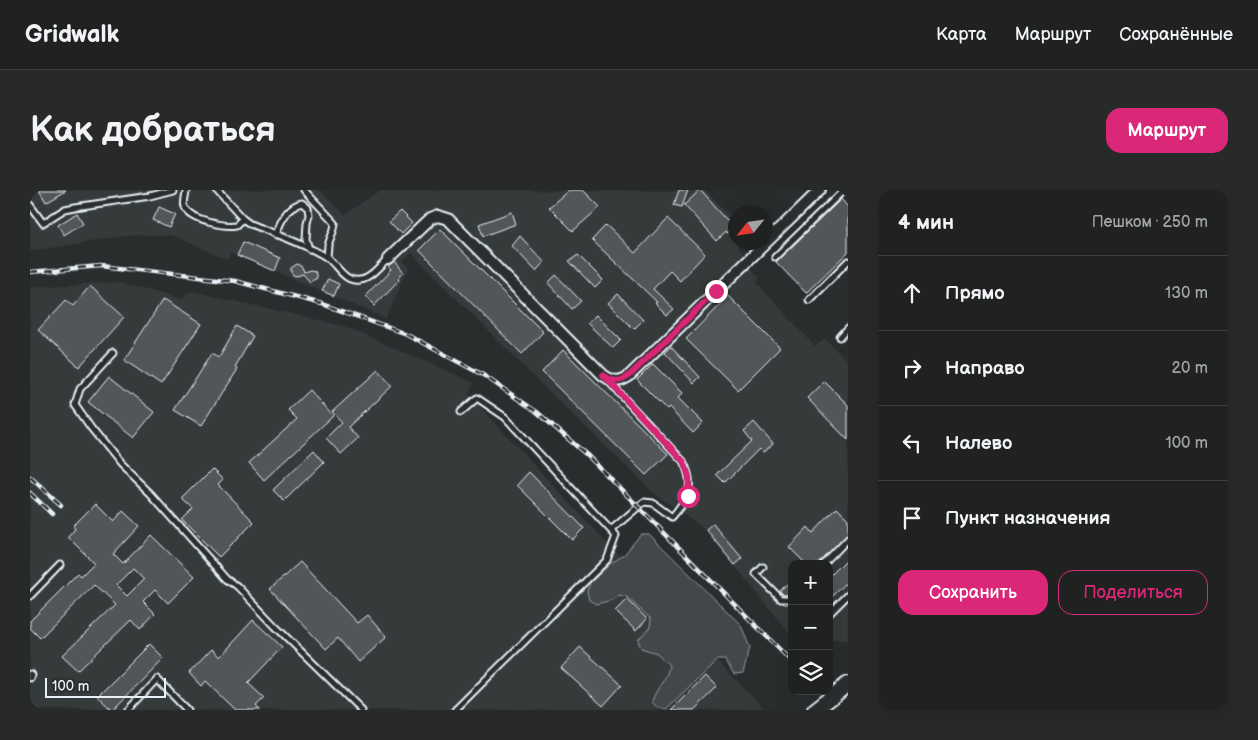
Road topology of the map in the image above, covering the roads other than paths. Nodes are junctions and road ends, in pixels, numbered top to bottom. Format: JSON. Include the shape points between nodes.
{"nodes":[{"id":1,"x":173,"y":190,"type":"edge"},
{"id":2,"x":186,"y":190,"type":"edge"},
{"id":3,"x":216,"y":190,"type":"edge"},
{"id":4,"x":304,"y":190,"type":"edge"},
{"id":5,"x":820,"y":190,"type":"edge"},
{"id":6,"x":846,"y":191,"type":"edge"},
{"id":7,"x":30,"y":205,"type":"edge"},
{"id":8,"x":243,"y":219,"type":"junction"},
{"id":9,"x":276,"y":235,"type":"junction"},
{"id":10,"x":309,"y":249,"type":"junction"},
{"id":11,"x":775,"y":257,"type":"dead end"},
{"id":12,"x":328,"y":258,"type":"junction"},
{"id":13,"x":388,"y":259,"type":"joint"},
{"id":14,"x":848,"y":261,"type":"edge"},
{"id":15,"x":810,"y":300,"type":"dead end"},
{"id":16,"x":848,"y":328,"type":"edge"},
{"id":17,"x":840,"y":337,"type":"dead end"},
{"id":18,"x":113,"y":353,"type":"dead end"},
{"id":19,"x":603,"y":375,"type":"junction"},
{"id":20,"x":461,"y":412,"type":"dead end"},
{"id":21,"x":611,"y":530,"type":"junction"},
{"id":22,"x":848,"y":539,"type":"edge"},
{"id":23,"x":828,"y":560,"type":"edge"},
{"id":24,"x":60,"y":565,"type":"dead end"},
{"id":25,"x":763,"y":567,"type":"dead end"},
{"id":26,"x":848,"y":595,"type":"edge"},
{"id":27,"x":30,"y":596,"type":"edge"},
{"id":28,"x":788,"y":599,"type":"edge"},
{"id":29,"x":833,"y":610,"type":"edge"},
{"id":30,"x":848,"y":685,"type":"edge"},
{"id":31,"x":128,"y":710,"type":"edge"},
{"id":32,"x":187,"y":710,"type":"edge"},
{"id":33,"x":361,"y":710,"type":"edge"},
{"id":34,"x":455,"y":710,"type":"edge"},
{"id":35,"x":815,"y":710,"type":"edge"},
{"id":36,"x":832,"y":710,"type":"edge"}],
"edges":[{"from":1,"to":7,"type":"lane","via":[[65,209],[43,223]]},
{"from":2,"to":8,"type":"lane","via":[[184,203],[190,214],[223,226],[237,225]]},
{"from":3,"to":8,"type":"lane"},
{"from":4,"to":12,"type":"lane","via":[[335,223],[328,245]]},
{"from":5,"to":19,"type":"street","via":[[629,376],[617,382]]},
{"from":6,"to":11,"type":"lane"},
{"from":8,"to":9,"type":"lane"},
{"from":9,"to":10,"type":"lane"},
{"from":9,"to":10,"type":"lane","via":[[281,219],[296,204],[302,203],[310,215],[306,239]]},
{"from":10,"to":12,"type":"lane"},
{"from":12,"to":13,"type":"lane","via":[[353,280],[369,277]]},
{"from":13,"to":19,"type":"street","via":[[430,219],[438,216],[448,219]]},
{"from":14,"to":15,"type":"lane"},
{"from":16,"to":17,"type":"lane"},
{"from":18,"to":33,"type":"lane","via":[[80,389],[75,405],[90,428],[227,579],[238,586]]},
{"from":19,"to":21,"type":"lane","via":[[684,462],[690,484],[685,502],[672,517],[649,501],[644,502]]},
{"from":20,"to":21,"type":"lane","via":[[477,398],[505,418]]},
{"from":21,"to":34,"type":"lane","via":[[616,536],[607,560]]},
{"from":22,"to":23,"type":"lane"},
{"from":24,"to":27,"type":"lane"},
{"from":25,"to":28,"type":"lane","via":[[756,574],[781,599]]},
{"from":26,"to":29,"type":"lane"},
{"from":30,"to":35,"type":"main road"},
{"from":30,"to":36,"type":"main road"},
{"from":31,"to":32,"type":"lane","via":[[157,679]]}]}
